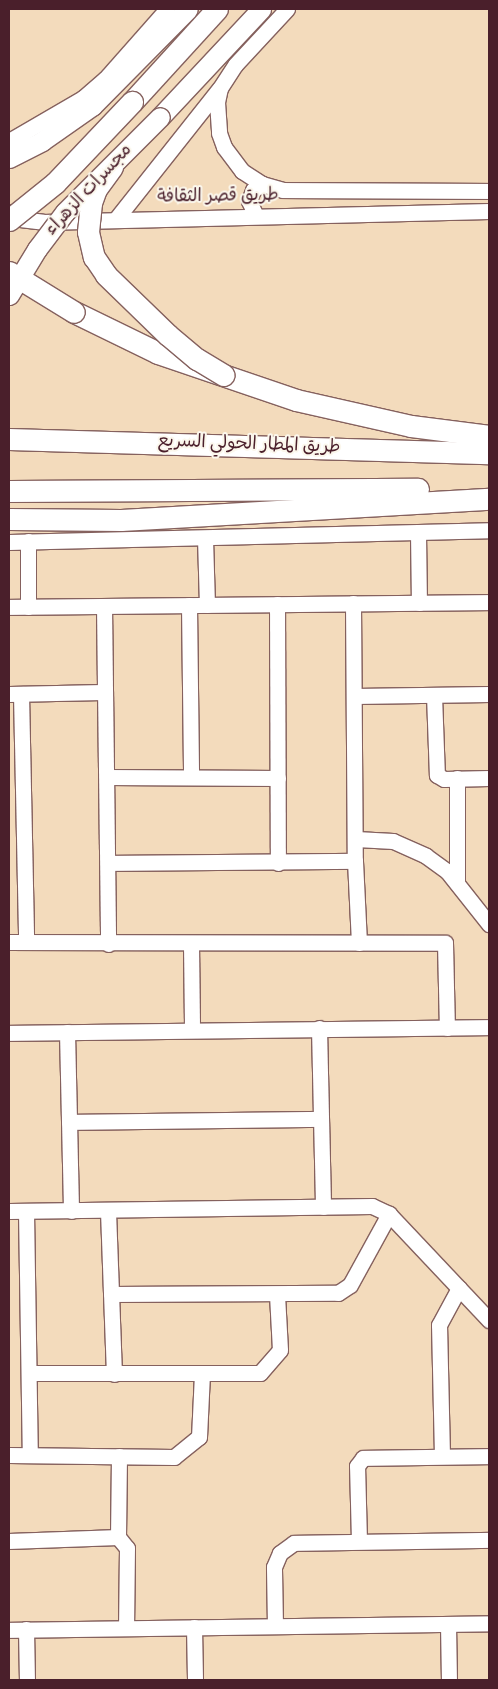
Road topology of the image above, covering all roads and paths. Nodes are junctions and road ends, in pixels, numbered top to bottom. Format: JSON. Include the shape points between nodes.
{"nodes":[{"id":1,"x":167,"y":9,"type":"edge"},
{"id":2,"x":188,"y":9,"type":"edge"},
{"id":3,"x":217,"y":9,"type":"edge"},
{"id":4,"x":261,"y":9,"type":"edge"},
{"id":5,"x":287,"y":9,"type":"edge"},
{"id":6,"x":220,"y":88,"type":"junction"},
{"id":7,"x":9,"y":141,"type":"edge"},
{"id":8,"x":9,"y":158,"type":"edge"},
{"id":9,"x":112,"y":167,"type":"junction"},
{"id":10,"x":262,"y":184,"type":"junction"},
{"id":11,"x":489,"y":190,"type":"edge"},
{"id":12,"x":489,"y":211,"type":"edge"},
{"id":13,"x":9,"y":212,"type":"edge"},
{"id":14,"x":256,"y":216,"type":"junction"},
{"id":15,"x":116,"y":219,"type":"junction"},
{"id":16,"x":9,"y":220,"type":"edge"},
{"id":17,"x":9,"y":272,"type":"edge"},
{"id":18,"x":9,"y":294,"type":"edge"},
{"id":19,"x":224,"y":375,"type":"junction"},
{"id":20,"x":489,"y":436,"type":"edge"},
{"id":21,"x":9,"y":439,"type":"edge"},
{"id":22,"x":489,"y":453,"type":"edge"},
{"id":23,"x":489,"y":488,"type":"edge"},
{"id":24,"x":9,"y":490,"type":"edge"},
{"id":25,"x":489,"y":499,"type":"edge"},
{"id":26,"x":9,"y":519,"type":"edge"},
{"id":27,"x":489,"y":530,"type":"edge"},
{"id":28,"x":418,"y":533,"type":"junction"},
{"id":29,"x":205,"y":538,"type":"junction"},
{"id":30,"x":28,"y":541,"type":"junction"},
{"id":31,"x":9,"y":542,"type":"edge"},
{"id":32,"x":489,"y":602,"type":"edge"},
{"id":33,"x":354,"y":603,"type":"junction"},
{"id":34,"x":419,"y":603,"type":"junction"},
{"id":35,"x":277,"y":604,"type":"junction"},
{"id":36,"x":189,"y":605,"type":"junction"},
{"id":37,"x":207,"y":605,"type":"junction"},
{"id":38,"x":104,"y":606,"type":"junction"},
{"id":39,"x":9,"y":607,"type":"edge"},
{"id":40,"x":28,"y":607,"type":"junction"},
{"id":41,"x":103,"y":692,"type":"junction"},
{"id":42,"x":15,"y":694,"type":"edge"},
{"id":43,"x":489,"y":694,"type":"edge"},
{"id":44,"x":434,"y":695,"type":"junction"},
{"id":45,"x":354,"y":696,"type":"junction"},
{"id":46,"x":191,"y":776,"type":"junction"},
{"id":47,"x":108,"y":777,"type":"junction"},
{"id":48,"x":278,"y":778,"type":"junction"},
{"id":49,"x":457,"y":778,"type":"junction"},
{"id":50,"x":489,"y":778,"type":"edge"},
{"id":51,"x":356,"y":839,"type":"junction"},
{"id":52,"x":355,"y":862,"type":"junction"},
{"id":53,"x":108,"y":863,"type":"junction"},
{"id":54,"x":278,"y":863,"type":"junction"},
{"id":55,"x":457,"y":883,"type":"junction"},
{"id":56,"x":489,"y":924,"type":"edge"},
{"id":57,"x":9,"y":942,"type":"edge"},
{"id":58,"x":26,"y":942,"type":"junction"},
{"id":59,"x":359,"y":943,"type":"junction"},
{"id":60,"x":108,"y":944,"type":"junction"},
{"id":61,"x":191,"y":944,"type":"junction"},
{"id":62,"x":489,"y":1027,"type":"edge"},
{"id":63,"x":319,"y":1028,"type":"junction"},
{"id":64,"x":447,"y":1028,"type":"junction"},
{"id":65,"x":192,"y":1030,"type":"junction"},
{"id":66,"x":67,"y":1032,"type":"junction"},
{"id":67,"x":9,"y":1033,"type":"edge"},
{"id":68,"x":321,"y":1119,"type":"junction"},
{"id":69,"x":69,"y":1122,"type":"junction"},
{"id":70,"x":323,"y":1207,"type":"junction"},
{"id":71,"x":9,"y":1211,"type":"edge"},
{"id":72,"x":26,"y":1211,"type":"junction"},
{"id":73,"x":71,"y":1211,"type":"junction"},
{"id":74,"x":108,"y":1211,"type":"junction"},
{"id":75,"x":389,"y":1214,"type":"junction"},
{"id":76,"x":459,"y":1288,"type":"junction"},
{"id":77,"x":111,"y":1294,"type":"junction"},
{"id":78,"x":277,"y":1294,"type":"junction"},
{"id":79,"x":489,"y":1320,"type":"edge"},
{"id":80,"x":28,"y":1373,"type":"junction"},
{"id":81,"x":202,"y":1373,"type":"junction"},
{"id":82,"x":114,"y":1374,"type":"junction"},
{"id":83,"x":9,"y":1455,"type":"edge"},
{"id":84,"x":30,"y":1455,"type":"junction"},
{"id":85,"x":118,"y":1456,"type":"junction"},
{"id":86,"x":442,"y":1456,"type":"junction"},
{"id":87,"x":489,"y":1456,"type":"edge"},
{"id":88,"x":118,"y":1537,"type":"junction"},
{"id":89,"x":489,"y":1540,"type":"edge"},
{"id":90,"x":9,"y":1541,"type":"edge"},
{"id":91,"x":359,"y":1541,"type":"junction"},
{"id":92,"x":489,"y":1623,"type":"edge"},
{"id":93,"x":448,"y":1624,"type":"junction"},
{"id":94,"x":275,"y":1626,"type":"junction"},
{"id":95,"x":194,"y":1627,"type":"junction"},
{"id":96,"x":126,"y":1628,"type":"junction"},
{"id":97,"x":26,"y":1629,"type":"junction"},
{"id":98,"x":9,"y":1630,"type":"edge"},
{"id":99,"x":26,"y":1680,"type":"edge"},
{"id":100,"x":195,"y":1680,"type":"edge"},
{"id":101,"x":448,"y":1680,"type":"edge"}],
"edges":[{"from":1,"to":7,"type":"street","via":[[104,80],[83,98]]},
{"from":2,"to":8,"type":"main road","via":[[115,86],[68,124]]},
{"from":3,"to":16,"type":"highway","bridge":true,"via":[[55,183]]},
{"from":4,"to":9,"type":"main road","name":"مجسرات الزهراء","bridge":true},
{"from":5,"to":6,"type":"street","name":"طريق قصر الثقافة","via":[[235,65]]},
{"from":6,"to":10,"type":"street","name":"طريق قصر الثقافة","via":[[216,118],[224,147],[242,171]]},
{"from":6,"to":15,"type":"street","name":"طريق قصر الثقافة"},
{"from":9,"to":18,"type":"main road","name":"مجسرات الزهراء","bridge":true,"via":[[52,228]]},
{"from":9,"to":19,"type":"highway","bridge":true,"via":[[96,188],[91,203],[88,232],[94,257],[106,274],[168,335],[197,359]]},
{"from":10,"to":11,"type":"street","name":"طريق قصر الثقافة","via":[[298,191]]},
{"from":10,"to":14,"type":"street","via":[[253,190],[249,201]]},
{"from":12,"to":14,"type":"street","name":"طريق قصر الثقافة"},
{"from":13,"to":15,"type":"street","via":[[31,222]]},
{"from":14,"to":15,"type":"street","name":"طريق قصر الثقافة"},
{"from":17,"to":19,"type":"highway","bridge":true,"via":[[129,341]]},
{"from":19,"to":20,"type":"highway","via":[[296,400],[370,417]]},
{"from":21,"to":22,"type":"highway","name":"طريق المطار الحولي السريع"},
{"from":23,"to":24,"type":"highway","via":[[111,493]]},
{"from":25,"to":26,"type":"highway","via":[[121,520]]},
{"from":27,"to":28,"type":"street"},
{"from":28,"to":29,"type":"street"},
{"from":28,"to":34,"type":"street"},
{"from":29,"to":30,"type":"street"},
{"from":29,"to":37,"type":"street"},
{"from":30,"to":31,"type":"street"},
{"from":30,"to":40,"type":"street"},
{"from":32,"to":34,"type":"street"},
{"from":33,"to":34,"type":"street"},
{"from":33,"to":35,"type":"street"},
{"from":33,"to":45,"type":"street"},
{"from":35,"to":37,"type":"street"},
{"from":35,"to":48,"type":"street"},
{"from":36,"to":37,"type":"street"},
{"from":36,"to":38,"type":"street"},
{"from":36,"to":46,"type":"street"},
{"from":38,"to":40,"type":"street"},
{"from":38,"to":41,"type":"street"},
{"from":39,"to":40,"type":"street"},
{"from":41,"to":42,"type":"street"},
{"from":41,"to":47,"type":"street"},
{"from":42,"to":58,"type":"street"},
{"from":43,"to":44,"type":"street"},
{"from":44,"to":45,"type":"street"},
{"from":44,"to":49,"type":"street","via":[[437,774],[441,778]]},
{"from":45,"to":51,"type":"street"},
{"from":46,"to":47,"type":"street"},
{"from":46,"to":48,"type":"street"},
{"from":47,"to":53,"type":"street"},
{"from":48,"to":54,"type":"street"},
{"from":49,"to":50,"type":"street"},
{"from":49,"to":55,"type":"street"},
{"from":51,"to":52,"type":"street"},
{"from":51,"to":55,"type":"street","via":[[393,841],[426,856]]},
{"from":52,"to":54,"type":"street"},
{"from":52,"to":59,"type":"street"},
{"from":53,"to":54,"type":"street"},
{"from":53,"to":60,"type":"street"},
{"from":55,"to":56,"type":"street"},
{"from":57,"to":58,"type":"street"},
{"from":58,"to":60,"type":"street"},
{"from":59,"to":61,"type":"street"},
{"from":59,"to":64,"type":"street","via":[[445,943]]},
{"from":60,"to":61,"type":"street"},
{"from":61,"to":65,"type":"street"},
{"from":62,"to":64,"type":"street"},
{"from":63,"to":64,"type":"street"},
{"from":63,"to":65,"type":"street"},
{"from":63,"to":68,"type":"street"},
{"from":65,"to":66,"type":"street"},
{"from":66,"to":67,"type":"street"},
{"from":66,"to":69,"type":"street"},
{"from":68,"to":69,"type":"street"},
{"from":68,"to":70,"type":"street"},
{"from":69,"to":73,"type":"street"},
{"from":70,"to":74,"type":"street"},
{"from":70,"to":75,"type":"street","via":[[372,1206]]},
{"from":71,"to":72,"type":"street"},
{"from":72,"to":73,"type":"street"},
{"from":72,"to":80,"type":"street"},
{"from":73,"to":74,"type":"street"},
{"from":74,"to":77,"type":"street"},
{"from":75,"to":76,"type":"street"},
{"from":75,"to":78,"type":"street","via":[[350,1285],[343,1291]]},
{"from":76,"to":79,"type":"street"},
{"from":76,"to":86,"type":"street","via":[[438,1325]]},
{"from":77,"to":78,"type":"street"},
{"from":77,"to":82,"type":"street"},
{"from":78,"to":81,"type":"street","via":[[280,1350],[260,1373]]},
{"from":80,"to":82,"type":"street"},
{"from":80,"to":84,"type":"street"},
{"from":81,"to":82,"type":"street"},
{"from":81,"to":85,"type":"street","via":[[199,1437],[174,1458]]},
{"from":83,"to":84,"type":"street"},
{"from":84,"to":85,"type":"street"},
{"from":85,"to":88,"type":"street"},
{"from":86,"to":87,"type":"street"},
{"from":86,"to":91,"type":"street","via":[[369,1456],[360,1460],[357,1469]]},
{"from":88,"to":90,"type":"street"},
{"from":88,"to":96,"type":"street","via":[[127,1548]]},
{"from":89,"to":91,"type":"street"},
{"from":91,"to":94,"type":"street","via":[[298,1542],[280,1553],[274,1572]]},
{"from":92,"to":93,"type":"street"},
{"from":93,"to":94,"type":"street"},
{"from":93,"to":101,"type":"street"},
{"from":94,"to":95,"type":"street"},
{"from":95,"to":96,"type":"street"},
{"from":95,"to":100,"type":"street"},
{"from":96,"to":97,"type":"street"},
{"from":97,"to":98,"type":"street"},
{"from":97,"to":99,"type":"street"}]}
